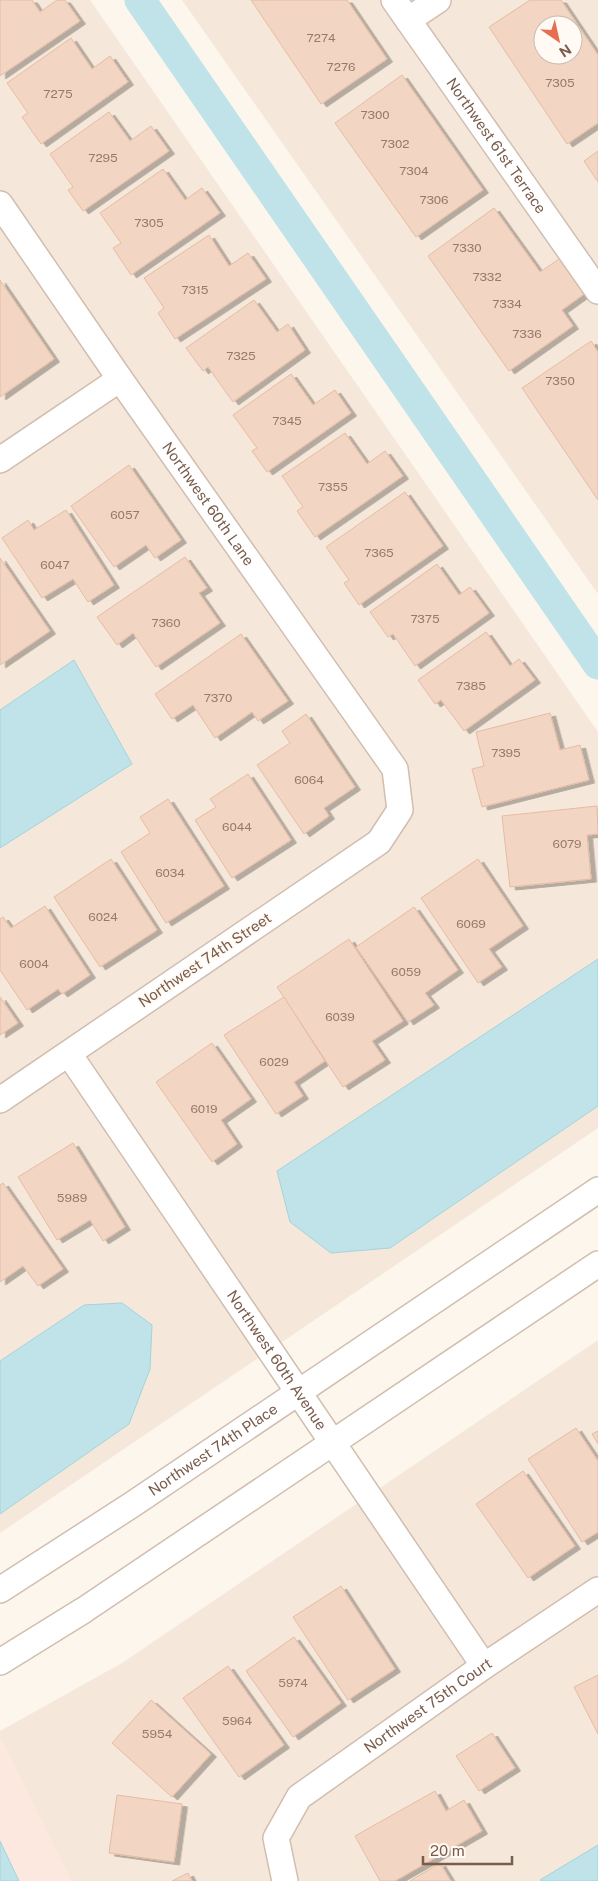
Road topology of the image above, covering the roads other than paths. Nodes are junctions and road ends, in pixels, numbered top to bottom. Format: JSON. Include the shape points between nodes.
{"nodes":[{"id":1,"x":394,"y":0,"type":"edge"},
{"id":2,"x":438,"y":0,"type":"edge"},
{"id":3,"x":408,"y":20,"type":"junction"},
{"id":4,"x":0,"y":204,"type":"edge"},
{"id":5,"x":598,"y":291,"type":"edge"},
{"id":6,"x":120,"y":379,"type":"junction"},
{"id":7,"x":0,"y":460,"type":"edge"},
{"id":8,"x":400,"y":810,"type":"joint"},
{"id":9,"x":69,"y":1054,"type":"junction"},
{"id":10,"x":0,"y":1100,"type":"edge"},
{"id":11,"x":598,"y":1190,"type":"edge"},
{"id":12,"x":598,"y":1264,"type":"edge"},
{"id":13,"x":299,"y":1392,"type":"junction"},
{"id":14,"x":333,"y":1442,"type":"junction"},
{"id":15,"x":0,"y":1590,"type":"edge"},
{"id":16,"x":598,"y":1590,"type":"edge"},
{"id":17,"x":0,"y":1662,"type":"edge"},
{"id":18,"x":484,"y":1666,"type":"junction"},
{"id":19,"x":285,"y":1881,"type":"edge"}],
"edges":[{"from":1,"to":3,"type":"street","name":"Northwest 61st Terrace"},
{"from":2,"to":3,"type":"street"},
{"from":3,"to":5,"type":"street","name":"Northwest 61st Terrace"},
{"from":4,"to":6,"type":"street","name":"Northwest 60th Lane"},
{"from":6,"to":7,"type":"street"},
{"from":6,"to":8,"type":"street","name":"Northwest 60th Lane","via":[[395,769]]},
{"from":8,"to":9,"type":"street","name":"Northwest 74th Street","via":[[379,842]]},
{"from":9,"to":10,"type":"street","name":"Northwest 74th Street"},
{"from":9,"to":13,"type":"street","name":"Northwest 60th Avenue"},
{"from":11,"to":13,"type":"street","name":"Northwest 74th Place"},
{"from":12,"to":14,"type":"street"},
{"from":13,"to":14,"type":"street","name":"Northwest 60th Avenue"},
{"from":13,"to":15,"type":"street","name":"Northwest 74th Place"},
{"from":14,"to":17,"type":"street","via":[[84,1610]]},
{"from":14,"to":18,"type":"street","name":"Northwest 60th Avenue"},
{"from":16,"to":18,"type":"street","name":"Northwest 75th Court"},
{"from":18,"to":19,"type":"street","name":"Northwest 75th Court","via":[[299,1797],[276,1838]]}]}
